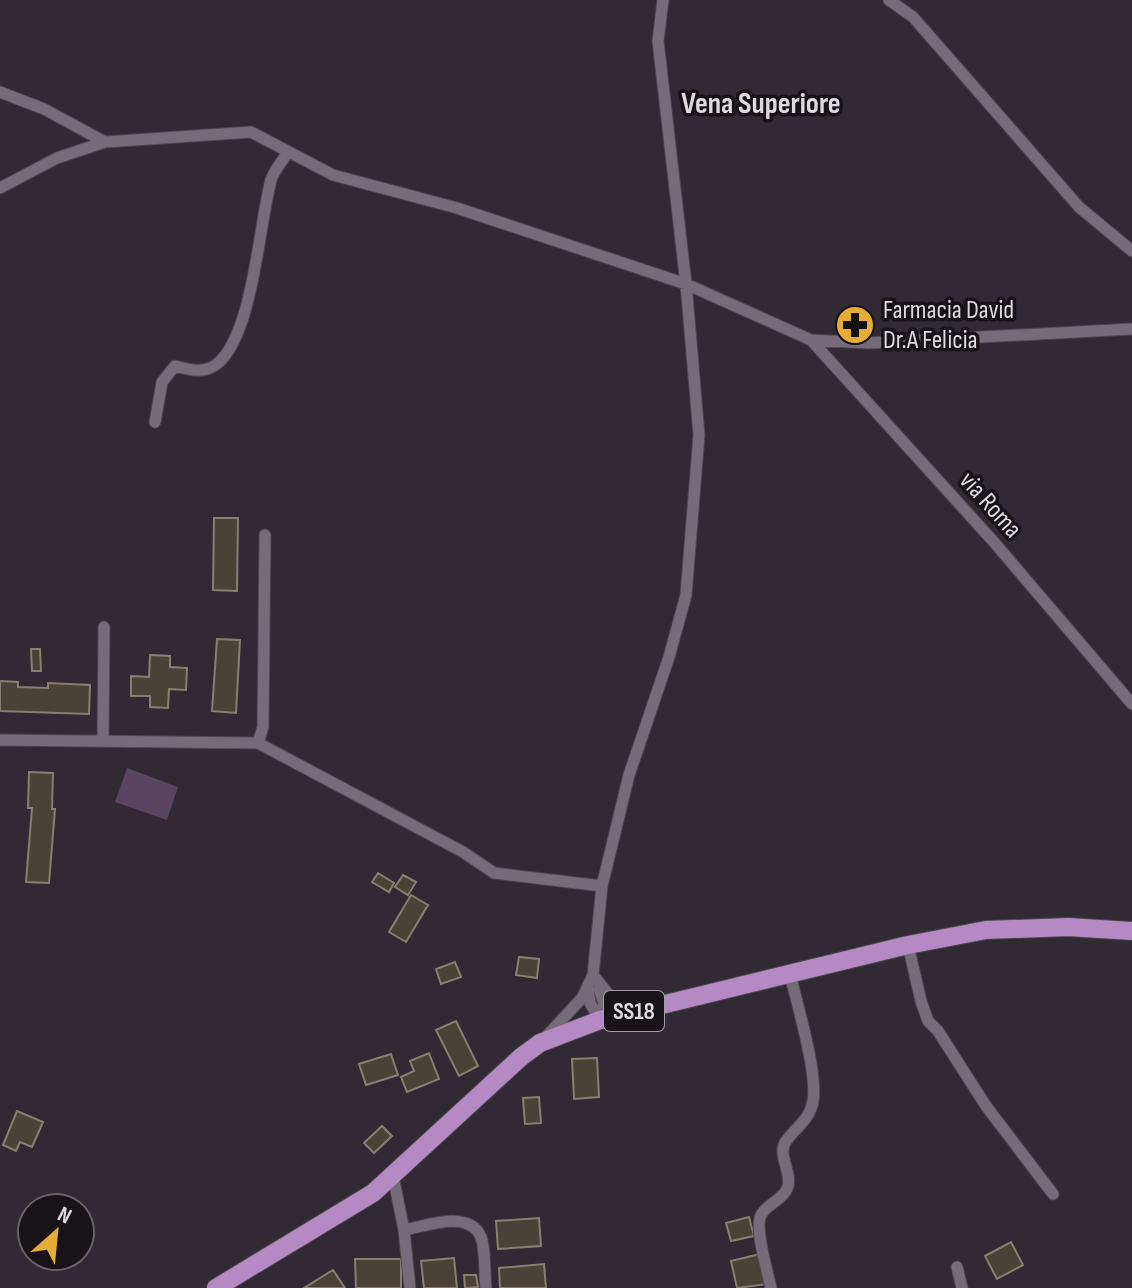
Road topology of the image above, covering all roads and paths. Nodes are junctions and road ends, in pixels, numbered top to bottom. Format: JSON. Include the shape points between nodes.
{"nodes":[{"id":1,"x":663,"y":0,"type":"edge"},
{"id":2,"x":889,"y":0,"type":"edge"},
{"id":3,"x":0,"y":92,"type":"edge"},
{"id":4,"x":105,"y":142,"type":"junction"},
{"id":5,"x":287,"y":153,"type":"junction"},
{"id":6,"x":0,"y":188,"type":"edge"},
{"id":7,"x":1132,"y":251,"type":"edge"},
{"id":8,"x":686,"y":284,"type":"junction"},
{"id":9,"x":1132,"y":329,"type":"edge"},
{"id":10,"x":811,"y":340,"type":"junction"},
{"id":11,"x":155,"y":422,"type":"dead end"},
{"id":12,"x":265,"y":535,"type":"dead end"},
{"id":13,"x":104,"y":627,"type":"dead end"},
{"id":14,"x":1132,"y":704,"type":"edge"},
{"id":15,"x":0,"y":740,"type":"edge"},
{"id":16,"x":103,"y":741,"type":"junction"},
{"id":17,"x":258,"y":743,"type":"junction"},
{"id":18,"x":602,"y":886,"type":"junction"},
{"id":19,"x":1132,"y":931,"type":"edge"},
{"id":20,"x":908,"y":945,"type":"junction"},
{"id":21,"x":790,"y":974,"type":"junction"},
{"id":22,"x":593,"y":982,"type":"junction"},
{"id":23,"x":638,"y":1011,"type":"junction"},
{"id":24,"x":600,"y":1020,"type":"junction"},
{"id":25,"x":540,"y":1043,"type":"junction"},
{"id":26,"x":393,"y":1176,"type":"junction"},
{"id":27,"x":1053,"y":1194,"type":"dead end"},
{"id":28,"x":404,"y":1230,"type":"junction"},
{"id":29,"x":957,"y":1267,"type":"dead end"},
{"id":30,"x":216,"y":1288,"type":"edge"},
{"id":31,"x":410,"y":1288,"type":"edge"},
{"id":32,"x":486,"y":1288,"type":"edge"},
{"id":33,"x":771,"y":1288,"type":"edge"},
{"id":34,"x":962,"y":1288,"type":"edge"}],
"edges":[{"from":1,"to":8,"type":"street","via":[[658,41]]},
{"from":2,"to":7,"type":"street","via":[[913,17],[1079,207]]},
{"from":3,"to":4,"type":"street"},
{"from":4,"to":5,"type":"street","via":[[251,132]]},
{"from":4,"to":6,"type":"street","via":[[57,158]]},
{"from":5,"to":8,"type":"street","via":[[333,175],[457,208]]},
{"from":5,"to":11,"type":"street","via":[[272,176],[246,307],[229,350],[215,365],[194,372],[175,366],[162,382]]},
{"from":8,"to":10,"type":"street"},
{"from":8,"to":18,"type":"street","via":[[699,435],[686,595],[629,775]]},
{"from":9,"to":10,"type":"street","via":[[868,343]]},
{"from":10,"to":14,"type":"street","name":"via Roma"},
{"from":12,"to":17,"type":"street","via":[[263,727]]},
{"from":13,"to":16,"type":"street"},
{"from":15,"to":16,"type":"street"},
{"from":16,"to":17,"type":"street"},
{"from":17,"to":18,"type":"street","via":[[494,873]]},
{"from":18,"to":22,"type":"street"},
{"from":19,"to":20,"type":"main road","number":"SS18","via":[[1026,927]]},
{"from":20,"to":21,"type":"main road","number":"SS18"},
{"from":20,"to":27,"type":"street","via":[[928,1021]]},
{"from":21,"to":23,"type":"main road","number":"SS18"},
{"from":21,"to":33,"type":"street","via":[[814,1082],[813,1102],[806,1122],[785,1142],[787,1190],[761,1215]]},
{"from":22,"to":23,"type":"street","via":[[613,1000]]},
{"from":22,"to":24,"type":"street","via":[[590,1003]]},
{"from":22,"to":25,"type":"street"},
{"from":23,"to":24,"type":"main road","number":"SS18"},
{"from":24,"to":25,"type":"main road","number":"SS18"},
{"from":25,"to":26,"type":"main road","number":"SS18"},
{"from":26,"to":28,"type":"street"},
{"from":26,"to":30,"type":"main road","number":"SS18"},
{"from":28,"to":31,"type":"street"},
{"from":28,"to":32,"type":"street","via":[[460,1221],[474,1226],[481,1238]]},
{"from":29,"to":34,"type":"street"}]}
